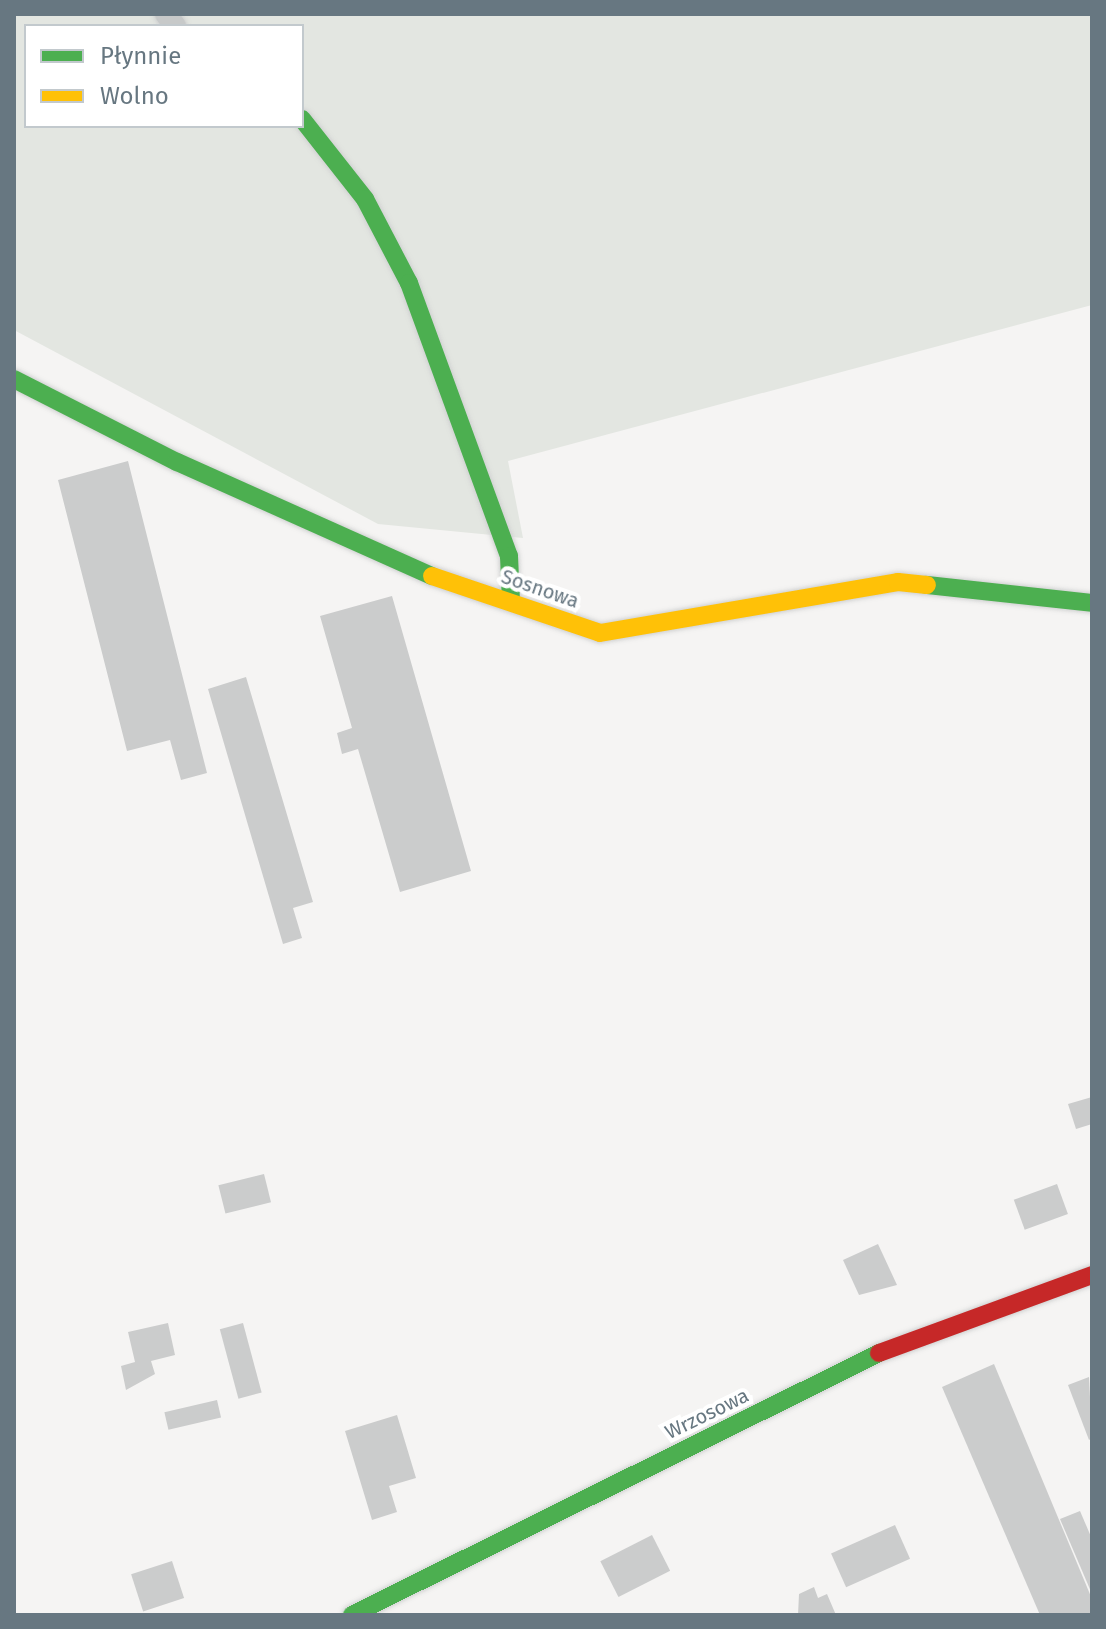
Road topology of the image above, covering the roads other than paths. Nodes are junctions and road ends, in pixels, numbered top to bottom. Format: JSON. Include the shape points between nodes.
{"nodes":[{"id":1,"x":304,"y":122,"type":"edge"},
{"id":2,"x":14,"y":379,"type":"edge"},
{"id":3,"x":511,"y":602,"type":"junction"},
{"id":4,"x":1092,"y":603,"type":"edge"},
{"id":5,"x":1092,"y":1275,"type":"edge"},
{"id":6,"x":352,"y":1615,"type":"edge"}],
"edges":[{"from":1,"to":3,"type":"street","via":[[365,199],[409,283],[509,556]]},
{"from":2,"to":3,"type":"street","name":"Sosnowa","via":[[192,469],[425,573]]},
{"from":3,"to":4,"type":"street","name":"Sosnowa","via":[[600,633],[898,582]]},
{"from":5,"to":6,"type":"street","name":"Wrzosowa","via":[[886,1350]]}]}
